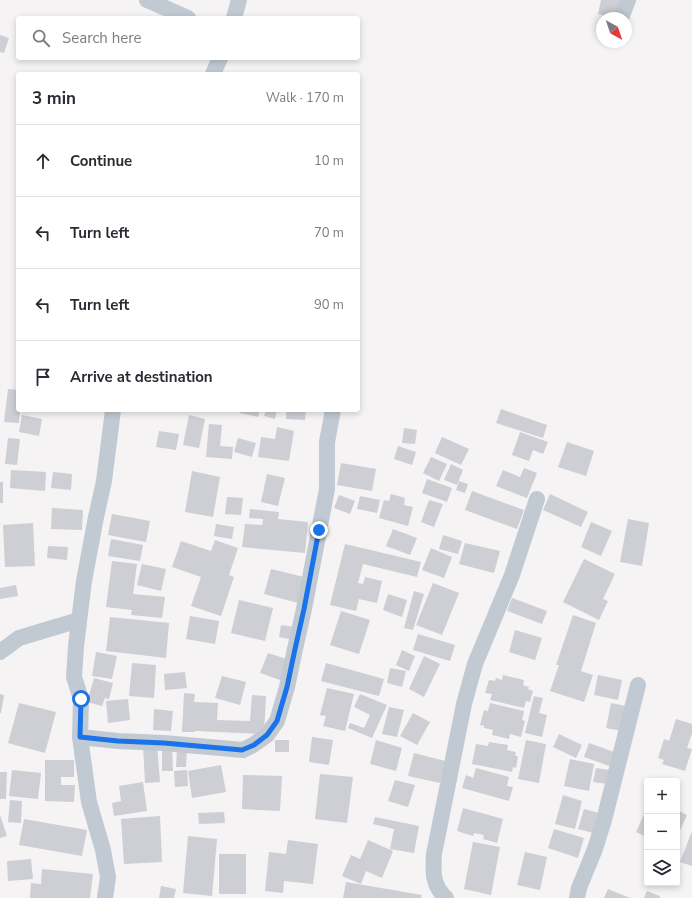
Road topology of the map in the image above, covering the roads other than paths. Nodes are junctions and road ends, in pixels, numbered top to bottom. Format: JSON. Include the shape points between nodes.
{"nodes":[{"id":1,"x":147,"y":0,"type":"edge"},
{"id":2,"x":239,"y":0,"type":"edge"},
{"id":3,"x":628,"y":0,"type":"edge"},
{"id":4,"x":623,"y":12,"type":"edge"},
{"id":5,"x":183,"y":16,"type":"edge"},
{"id":6,"x":235,"y":16,"type":"edge"},
{"id":7,"x":219,"y":60,"type":"edge"},
{"id":8,"x":214,"y":72,"type":"edge"},
{"id":9,"x":113,"y":412,"type":"edge"},
{"id":10,"x":333,"y":412,"type":"edge"},
{"id":11,"x":538,"y":499,"type":"dead end"},
{"id":12,"x":79,"y":620,"type":"junction"},
{"id":13,"x":0,"y":652,"type":"edge"},
{"id":14,"x":638,"y":685,"type":"dead end"},
{"id":15,"x":80,"y":737,"type":"junction"},
{"id":16,"x":105,"y":898,"type":"edge"},
{"id":17,"x":446,"y":898,"type":"edge"},
{"id":18,"x":577,"y":898,"type":"edge"}],
"edges":[{"from":1,"to":5,"type":"street"},
{"from":2,"to":6,"type":"street"},
{"from":3,"to":4,"type":"street"},
{"from":7,"to":8,"type":"street"},
{"from":9,"to":12,"type":"street","via":[[104,481]]},
{"from":10,"to":15,"type":"street","via":[[327,442],[327,489],[304,609],[287,687],[277,721],[267,735],[242,750]]},
{"from":11,"to":17,"type":"street","via":[[512,575],[475,664],[464,704],[434,854],[433,873],[437,888]]},
{"from":12,"to":13,"type":"street","via":[[19,638]]},
{"from":12,"to":15,"type":"street","via":[[74,677],[81,699]]},
{"from":14,"to":18,"type":"street","via":[[604,820]]},
{"from":15,"to":16,"type":"street","via":[[89,802],[108,877]]}]}
